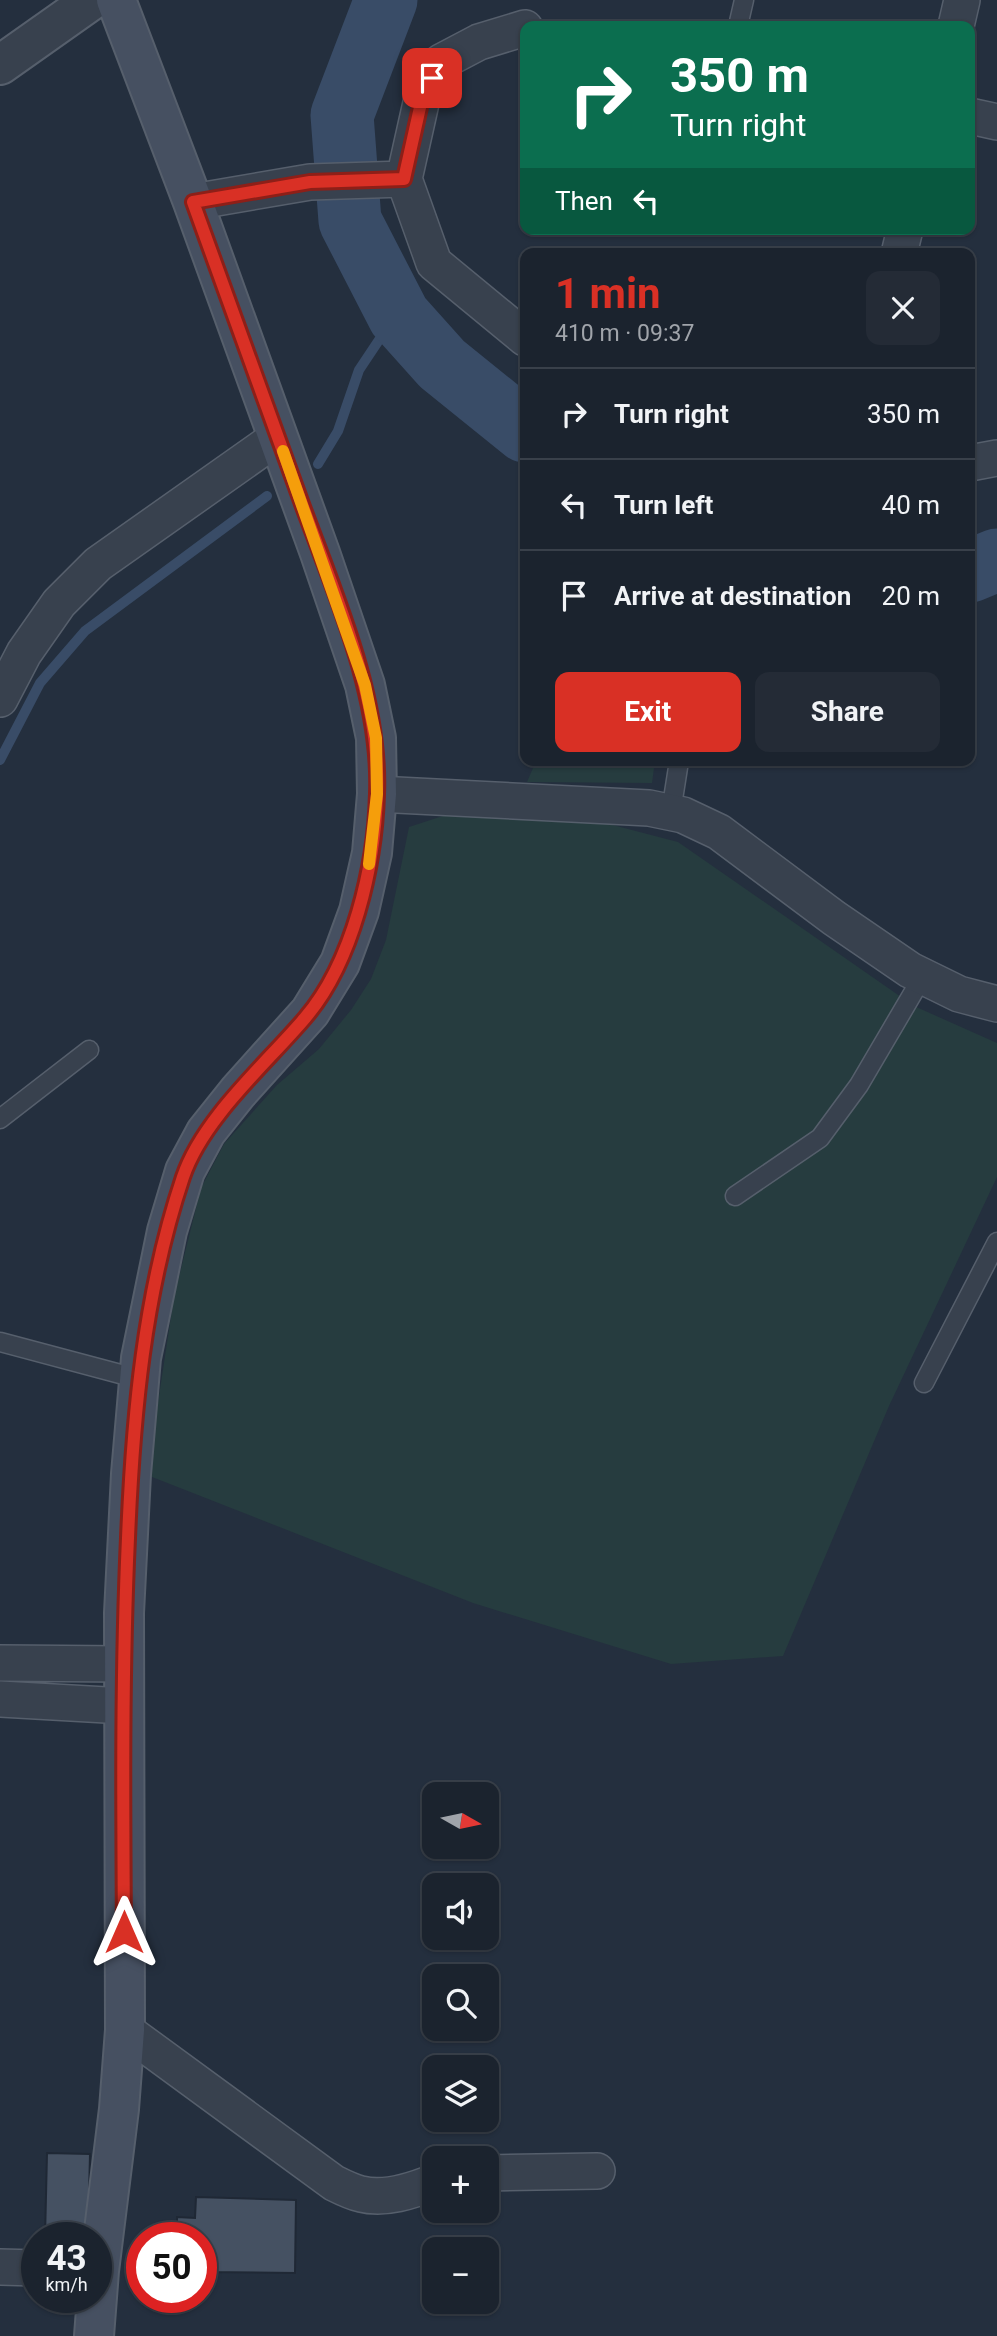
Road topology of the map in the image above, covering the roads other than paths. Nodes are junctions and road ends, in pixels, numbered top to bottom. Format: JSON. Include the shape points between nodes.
{"nodes":[{"id":1,"x":92,"y":0,"type":"edge"},
{"id":2,"x":116,"y":0,"type":"edge"},
{"id":3,"x":744,"y":0,"type":"edge"},
{"id":4,"x":962,"y":0,"type":"edge"},
{"id":5,"x":525,"y":18,"type":"edge"},
{"id":6,"x":739,"y":21,"type":"edge"},
{"id":7,"x":957,"y":21,"type":"edge"},
{"id":8,"x":0,"y":65,"type":"edge"},
{"id":9,"x":975,"y":117,"type":"edge"},
{"id":10,"x":997,"y":122,"type":"edge"},
{"id":11,"x":393,"y":179,"type":"junction"},
{"id":12,"x":193,"y":202,"type":"junction"},
{"id":13,"x":520,"y":334,"type":"edge"},
{"id":14,"x":278,"y":437,"type":"junction"},
{"id":15,"x":997,"y":458,"type":"edge"},
{"id":16,"x":975,"y":462,"type":"edge"},
{"id":17,"x":0,"y":699,"type":"edge"},
{"id":18,"x":678,"y":766,"type":"edge"},
{"id":19,"x":377,"y":794,"type":"junction"},
{"id":20,"x":671,"y":812,"type":"junction"},
{"id":21,"x":923,"y":976,"type":"junction"},
{"id":22,"x":997,"y":1004,"type":"edge"},
{"id":23,"x":89,"y":1050,"type":"dead end"},
{"id":24,"x":0,"y":1119,"type":"edge"},
{"id":25,"x":735,"y":1196,"type":"dead end"},
{"id":26,"x":997,"y":1242,"type":"edge"},
{"id":27,"x":0,"y":1342,"type":"edge"},
{"id":28,"x":139,"y":1379,"type":"junction"},
{"id":29,"x":924,"y":1383,"type":"dead end"},
{"id":30,"x":0,"y":1663,"type":"edge"},
{"id":31,"x":124,"y":1664,"type":"junction"},
{"id":32,"x":0,"y":1699,"type":"edge"},
{"id":33,"x":124,"y":1706,"type":"junction"},
{"id":34,"x":125,"y":2030,"type":"junction"},
{"id":35,"x":597,"y":2171,"type":"dead end"},
{"id":36,"x":499,"y":2173,"type":"edge"},
{"id":37,"x":422,"y":2187,"type":"edge"},
{"id":38,"x":104,"y":2222,"type":"edge"},
{"id":39,"x":0,"y":2267,"type":"edge"},
{"id":40,"x":21,"y":2268,"type":"edge"},
{"id":41,"x":95,"y":2313,"type":"edge"},
{"id":42,"x":94,"y":2336,"type":"edge"}],
"edges":[{"from":1,"to":8,"type":"street"},
{"from":2,"to":12,"type":"main road"},
{"from":3,"to":6,"type":"lane"},
{"from":4,"to":7,"type":"street"},
{"from":5,"to":11,"type":"street","via":[[441,62],[423,94]]},
{"from":9,"to":10,"type":"street"},
{"from":11,"to":12,"type":"street","via":[[310,182]]},
{"from":11,"to":13,"type":"street","via":[[434,262]]},
{"from":12,"to":14,"type":"main road"},
{"from":14,"to":17,"type":"street","via":[[97,564],[59,603],[24,653]]},
{"from":14,"to":19,"type":"main road","via":[[365,685],[376,738]]},
{"from":15,"to":16,"type":"street"},
{"from":18,"to":20,"type":"lane"},
{"from":19,"to":20,"type":"street"},
{"from":19,"to":28,"type":"main road","via":[[372,853],[359,911],[340,963],[310,1012],[206,1132],[185,1171],[167,1231]]},
{"from":20,"to":21,"type":"street","via":[[719,832],[834,918]]},
{"from":21,"to":22,"type":"street","via":[[959,994]]},
{"from":21,"to":25,"type":"lane","via":[[859,1085],[820,1138]]},
{"from":23,"to":24,"type":"lane"},
{"from":26,"to":29,"type":"lane"},
{"from":27,"to":28,"type":"lane"},
{"from":28,"to":31,"type":"main road"},
{"from":30,"to":31,"type":"street"},
{"from":31,"to":33,"type":"main road"},
{"from":32,"to":33,"type":"street"},
{"from":33,"to":34,"type":"main road"},
{"from":34,"to":37,"type":"street","via":[[334,2183],[382,2197]]},
{"from":34,"to":38,"type":"main road"},
{"from":35,"to":36,"type":"street"},
{"from":39,"to":40,"type":"street"},
{"from":41,"to":42,"type":"main road"}]}
